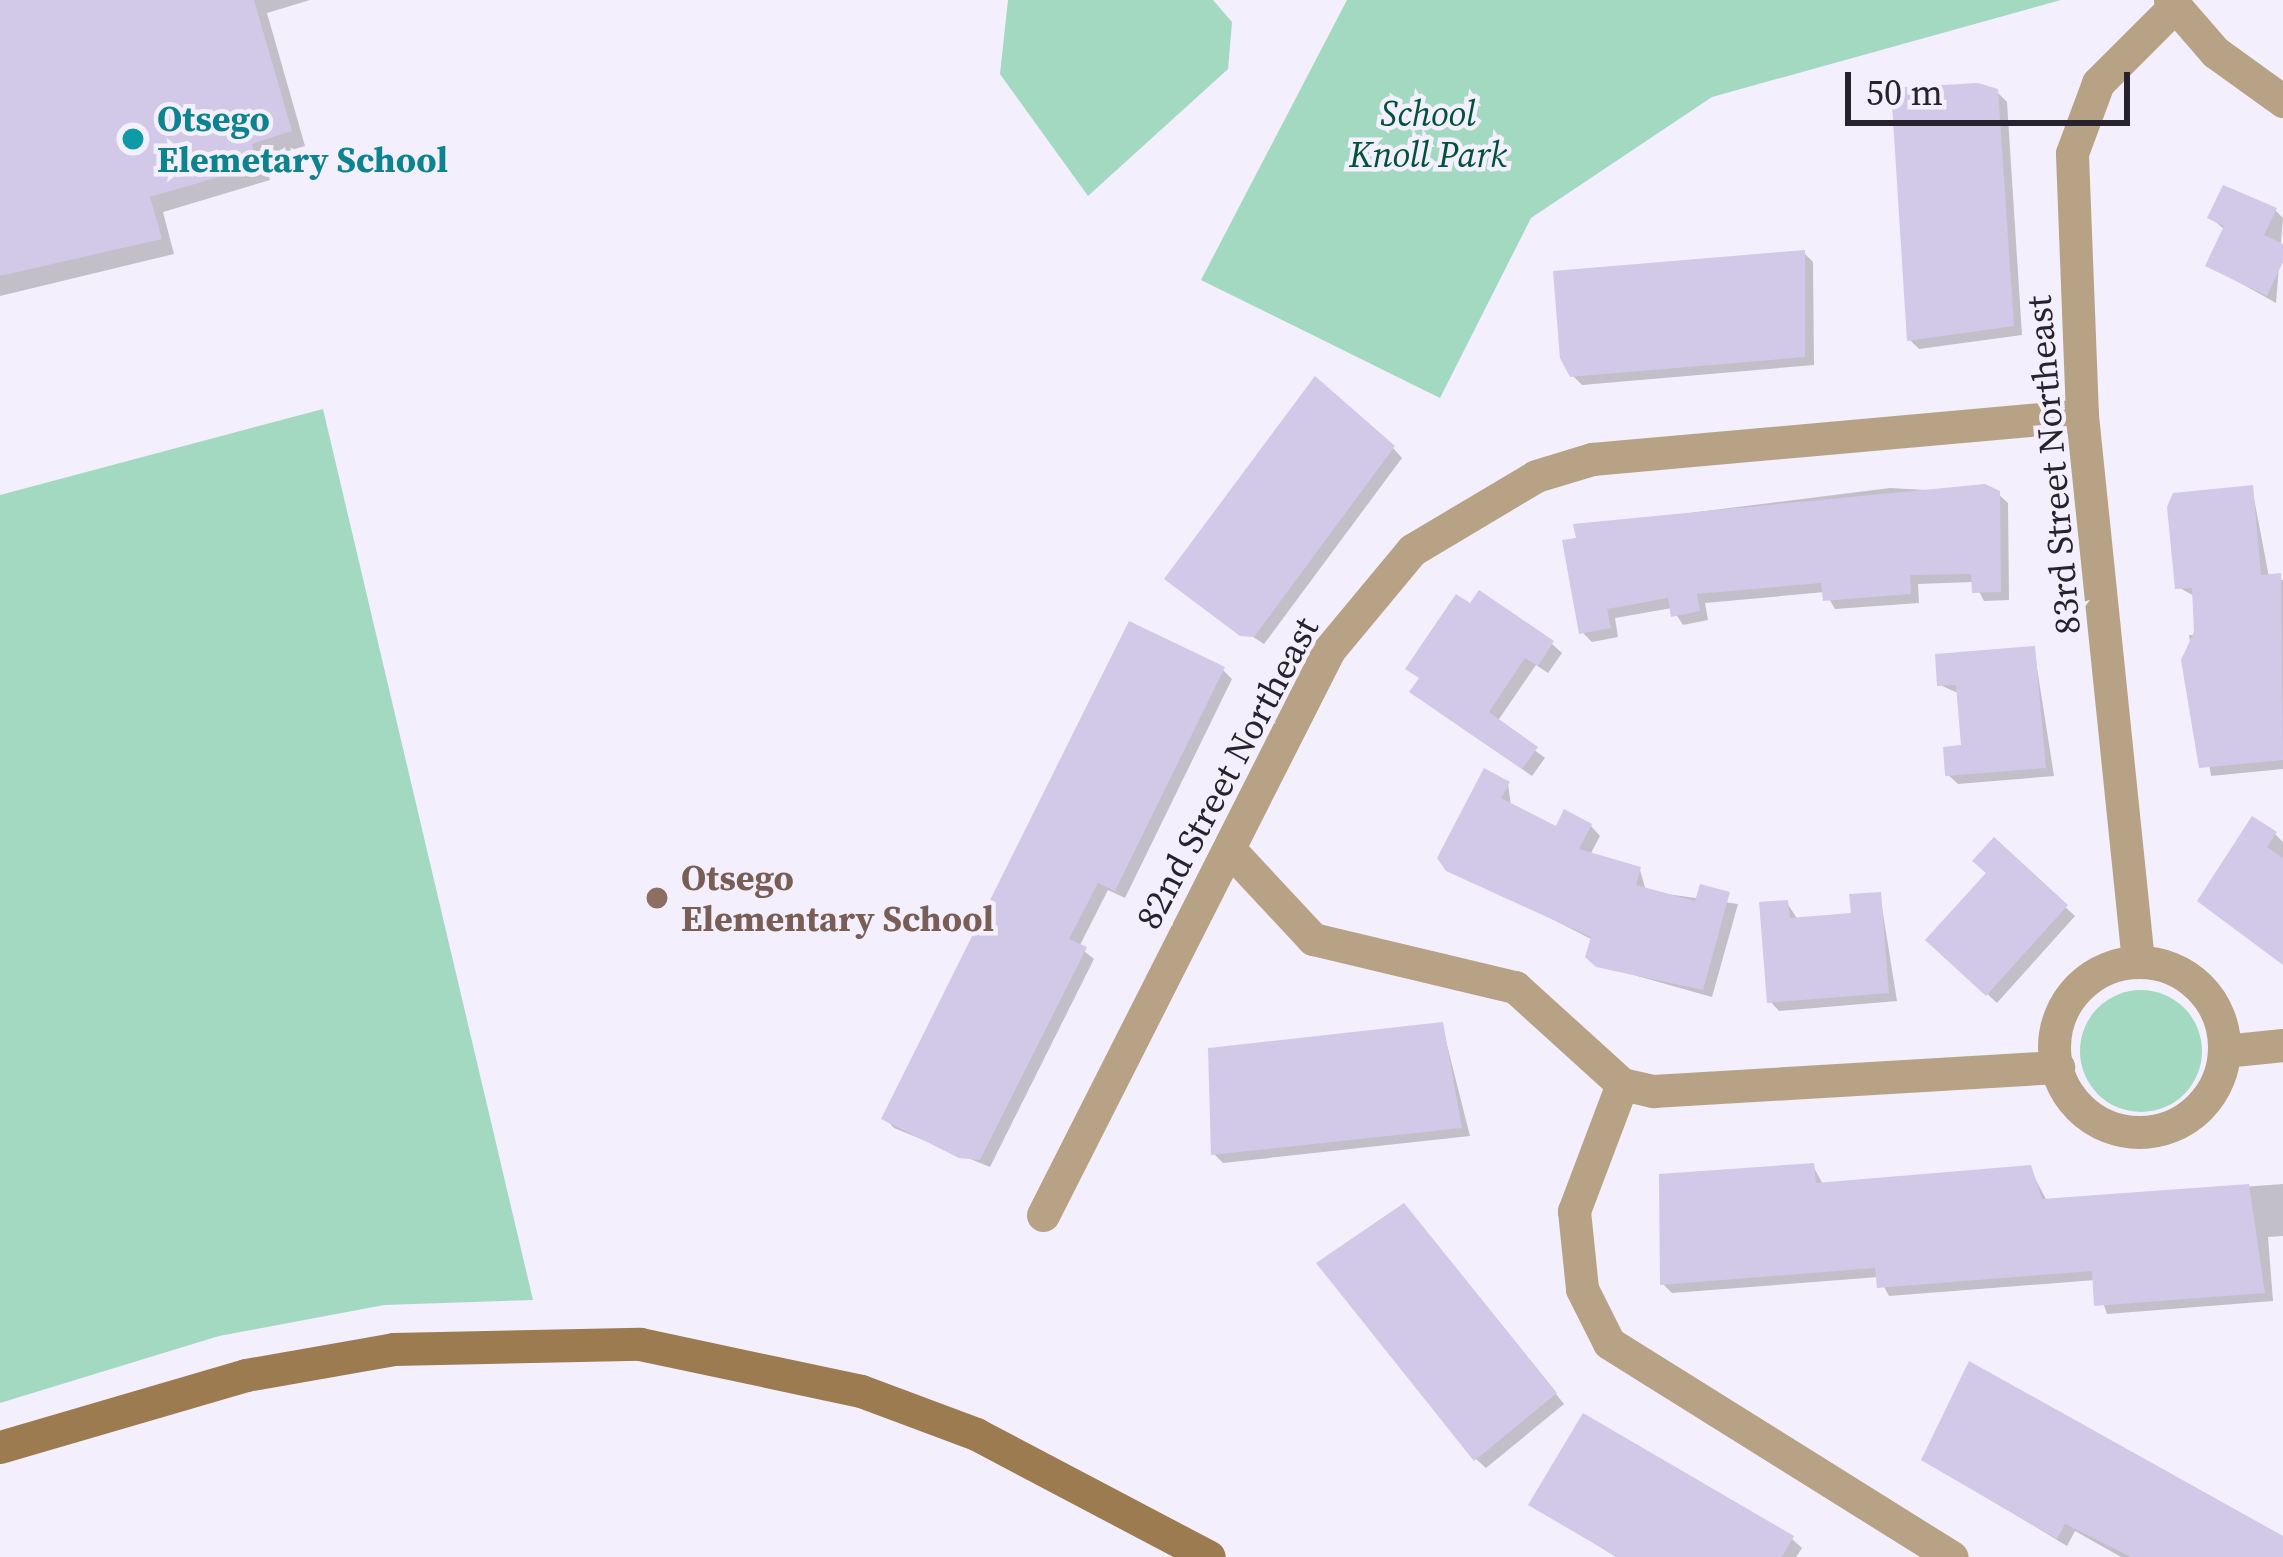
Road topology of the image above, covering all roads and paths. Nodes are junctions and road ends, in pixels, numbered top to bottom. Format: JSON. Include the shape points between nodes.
{"nodes":[{"id":1,"x":2172,"y":3,"type":"edge"},
{"id":2,"x":2283,"y":101,"type":"edge"},
{"id":3,"x":2083,"y":416,"type":"junction"},
{"id":4,"x":1230,"y":850,"type":"junction"},
{"id":5,"x":2138,"y":961,"type":"junction"},
{"id":6,"x":2283,"y":1045,"type":"edge"},
{"id":7,"x":2224,"y":1051,"type":"junction"},
{"id":8,"x":2057,"y":1067,"type":"junction"},
{"id":9,"x":1622,"y":1084,"type":"junction"},
{"id":10,"x":1043,"y":1215,"type":"dead end"},
{"id":11,"x":0,"y":1447,"type":"edge"},
{"id":12,"x":1066,"y":1478,"type":"junction"},
{"id":13,"x":1191,"y":1557,"type":"edge"},
{"id":14,"x":1209,"y":1557,"type":"edge"},
{"id":15,"x":1952,"y":1557,"type":"edge"}],
"edges":[{"from":1,"to":2,"type":"street"},
{"from":1,"to":3,"type":"street","name":"83rd Street Northeast","via":[[2098,83],[2076,134]]},
{"from":3,"to":4,"type":"street","name":"82nd Street Northeast","via":[[1653,450],[1536,476],[1412,550],[1376,588],[1329,650]]},
{"from":3,"to":5,"type":"street","name":"83rd Street Northeast"},
{"from":4,"to":9,"type":"street","via":[[1312,939],[1500,980]]},
{"from":4,"to":10,"type":"street","name":"82nd Street Northeast"},
{"from":5,"to":7,"type":"street","via":[[2190,978],[2210,998]]},
{"from":5,"to":8,"type":"street","via":[[2098,973],[2068,1000]]},
{"from":6,"to":7,"type":"street"},
{"from":7,"to":8,"type":"street","via":[[2204,1103],[2154,1131],[2099,1122]]},
{"from":8,"to":9,"type":"street","via":[[1653,1091]]},
{"from":9,"to":15,"type":"street","via":[[1574,1211],[1582,1288],[1609,1343]]},
{"from":11,"to":12,"type":"main road","via":[[246,1375],[528,1339],[640,1344],[861,1390]]},
{"from":12,"to":13,"type":"main road"},
{"from":12,"to":14,"type":"main road"}]}
